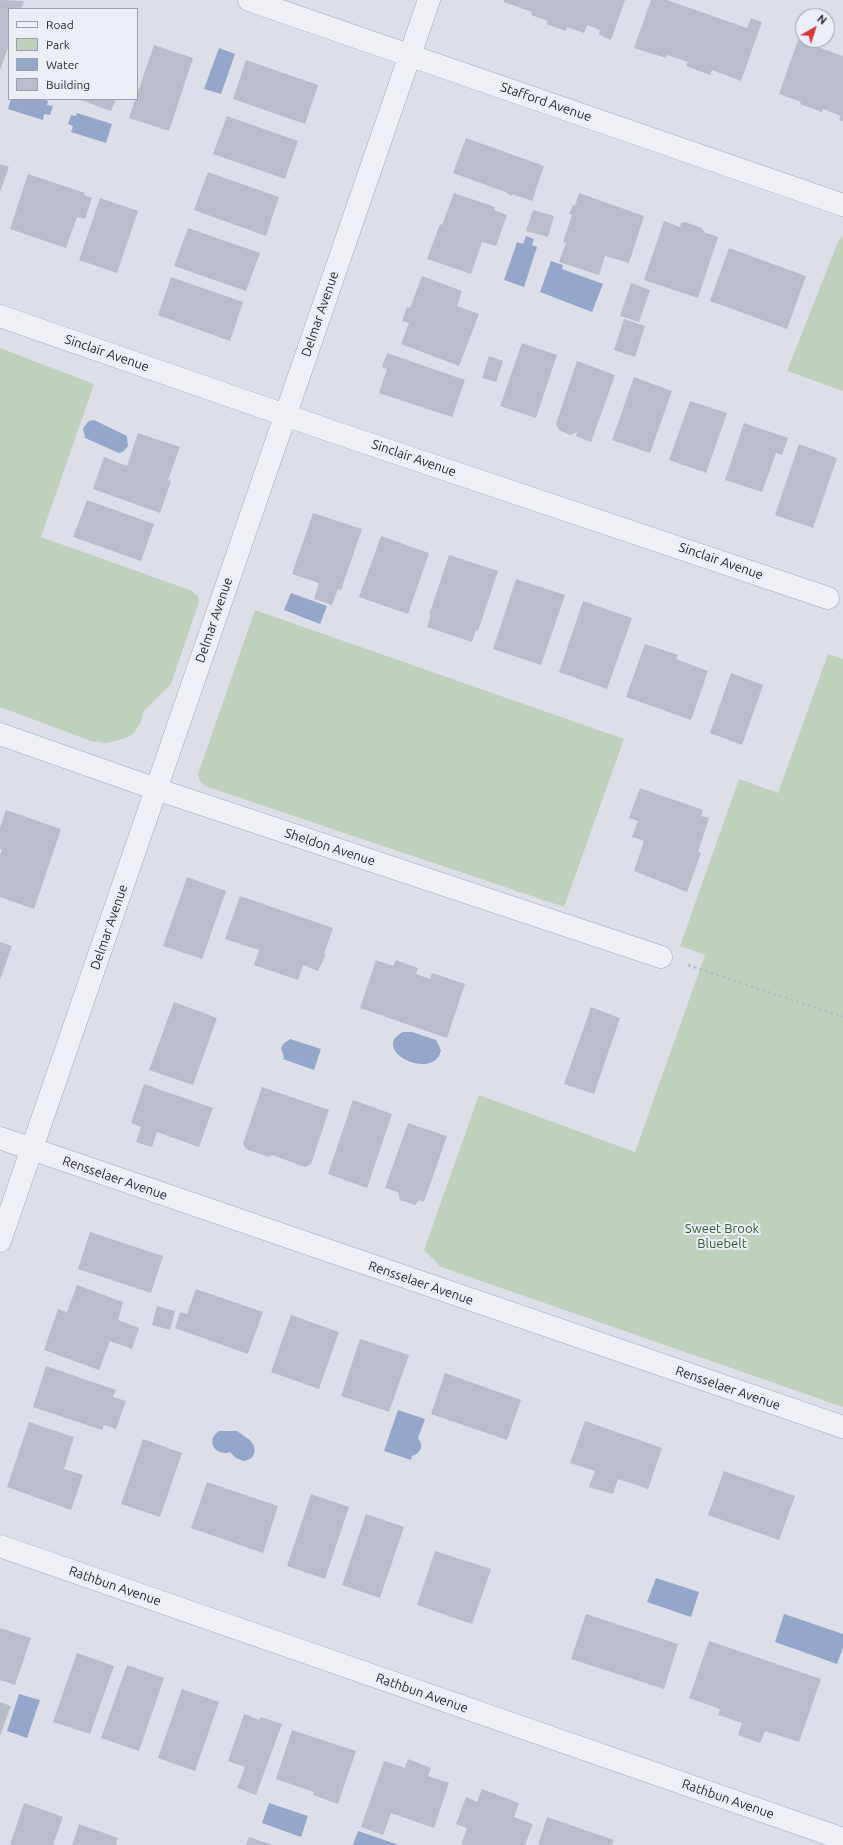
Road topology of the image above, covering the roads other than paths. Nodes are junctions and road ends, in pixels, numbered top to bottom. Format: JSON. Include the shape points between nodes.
{"nodes":[{"id":1,"x":249,"y":0,"type":"edge"},
{"id":2,"x":429,"y":0,"type":"edge"},
{"id":3,"x":409,"y":55,"type":"junction"},
{"id":4,"x":843,"y":205,"type":"edge"},
{"id":5,"x":0,"y":316,"type":"edge"},
{"id":6,"x":285,"y":415,"type":"junction"},
{"id":7,"x":828,"y":598,"type":"dead end"},
{"id":8,"x":0,"y":734,"type":"edge"},
{"id":9,"x":156,"y":789,"type":"junction"},
{"id":10,"x":661,"y":956,"type":"road end"},
{"id":11,"x":0,"y":1138,"type":"edge"},
{"id":12,"x":32,"y":1149,"type":"junction"},
{"id":13,"x":0,"y":1241,"type":"edge"},
{"id":14,"x":843,"y":1427,"type":"edge"},
{"id":15,"x":0,"y":1546,"type":"edge"},
{"id":16,"x":843,"y":1839,"type":"edge"}],
"edges":[{"from":1,"to":3,"type":"street","name":"Stafford Avenue"},
{"from":2,"to":3,"type":"street","name":"Delmar Avenue"},
{"from":3,"to":4,"type":"street","name":"Stafford Avenue"},
{"from":3,"to":6,"type":"street","name":"Delmar Avenue"},
{"from":5,"to":6,"type":"street","name":"Sinclair Avenue"},
{"from":6,"to":7,"type":"street","name":"Sinclair Avenue"},
{"from":6,"to":9,"type":"street","name":"Delmar Avenue"},
{"from":8,"to":9,"type":"street","name":"Sheldon Avenue"},
{"from":9,"to":10,"type":"street","name":"Sheldon Avenue"},
{"from":9,"to":12,"type":"street","name":"Delmar Avenue"},
{"from":11,"to":12,"type":"street","name":"Rensselaer Avenue"},
{"from":12,"to":13,"type":"street","name":"Delmar Avenue"},
{"from":12,"to":14,"type":"street","name":"Rensselaer Avenue"},
{"from":15,"to":16,"type":"street","name":"Rathbun Avenue"}]}
